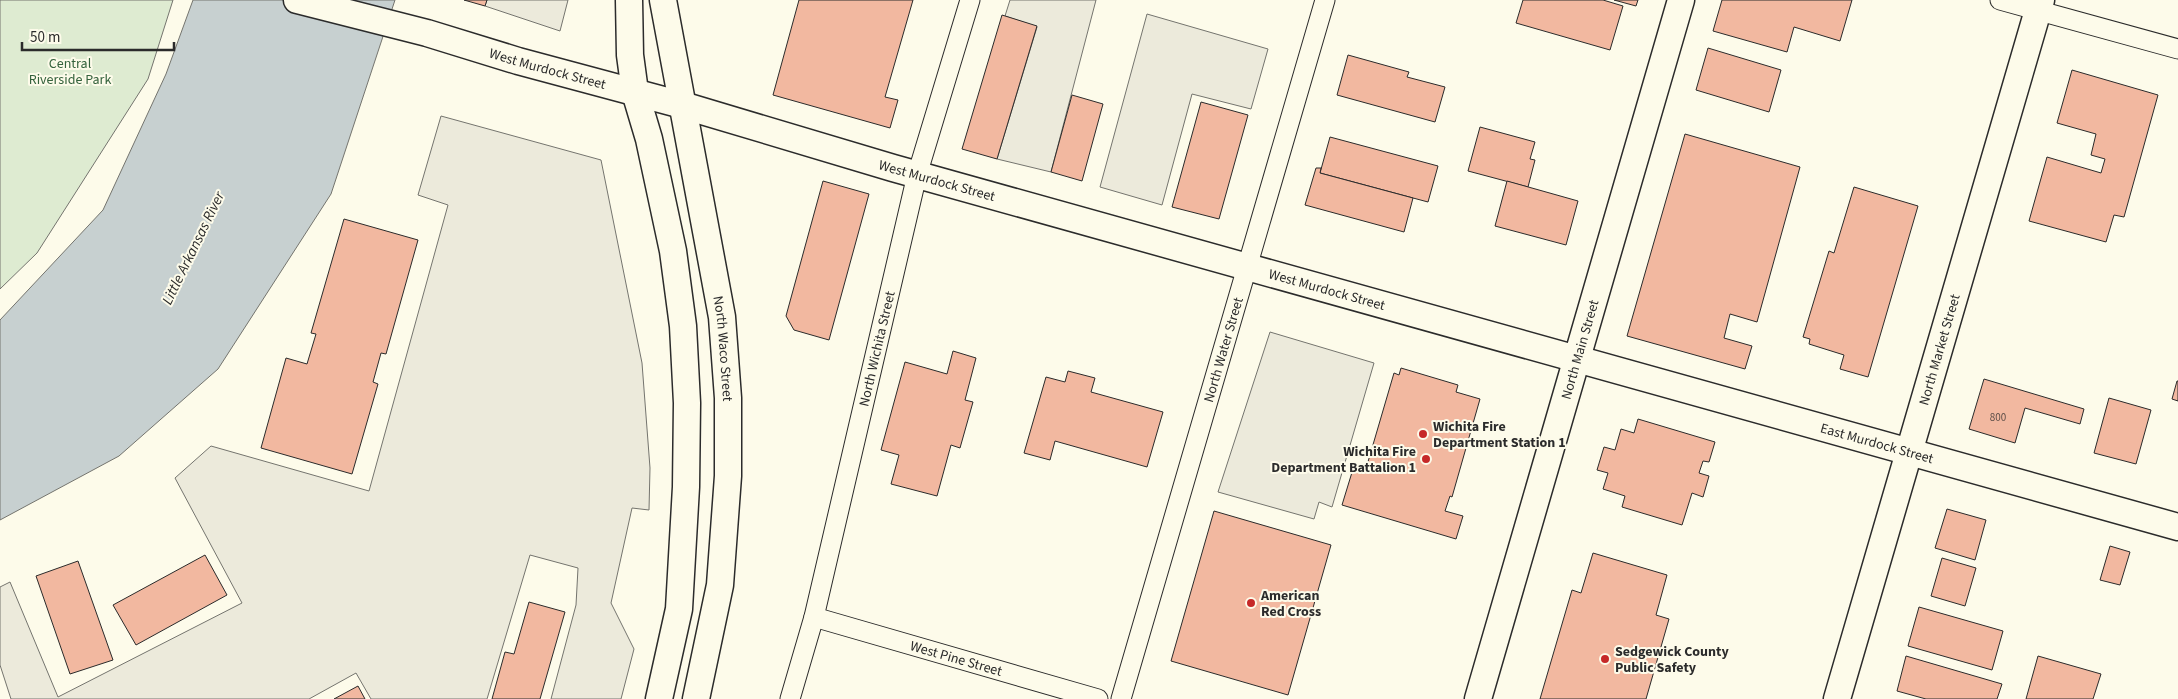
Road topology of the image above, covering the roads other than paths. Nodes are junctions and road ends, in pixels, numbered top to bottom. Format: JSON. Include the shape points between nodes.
{"nodes":[{"id":1,"x":297,"y":0,"type":"edge"},
{"id":2,"x":629,"y":0,"type":"edge"},
{"id":3,"x":663,"y":0,"type":"edge"},
{"id":4,"x":970,"y":0,"type":"edge"},
{"id":5,"x":1325,"y":0,"type":"edge"},
{"id":6,"x":1681,"y":0,"type":"edge"},
{"id":7,"x":2000,"y":0,"type":"edge"},
{"id":8,"x":2039,"y":5,"type":"edge"},
{"id":9,"x":2178,"y":50,"type":"edge"},
{"id":10,"x":635,"y":92,"type":"junction"},
{"id":11,"x":682,"y":105,"type":"junction"},
{"id":12,"x":917,"y":175,"type":"junction"},
{"id":13,"x":1247,"y":267,"type":"junction"},
{"id":14,"x":1576,"y":359,"type":"junction"},
{"id":15,"x":1910,"y":453,"type":"junction"},
{"id":16,"x":2178,"y":527,"type":"edge"},
{"id":17,"x":814,"y":617,"type":"junction"},
{"id":18,"x":659,"y":699,"type":"edge"},
{"id":19,"x":696,"y":699,"type":"edge"},
{"id":20,"x":790,"y":699,"type":"edge"},
{"id":21,"x":1098,"y":699,"type":"edge"},
{"id":22,"x":1122,"y":699,"type":"edge"},
{"id":23,"x":1478,"y":699,"type":"edge"},
{"id":24,"x":1837,"y":699,"type":"edge"}],
"edges":[{"from":1,"to":10,"type":"street","name":"West Murdock Street","via":[[428,33]]},
{"from":2,"to":10,"type":"street","via":[[630,55]]},
{"from":3,"to":11,"type":"street","name":"North Waco Street"},
{"from":4,"to":12,"type":"street","name":"North Wichita Street"},
{"from":5,"to":13,"type":"street","name":"North Water Street"},
{"from":6,"to":14,"type":"street","name":"North Main Street"},
{"from":7,"to":8,"type":"street"},
{"from":8,"to":9,"type":"street"},
{"from":8,"to":15,"type":"street","name":"North Market Street"},
{"from":10,"to":11,"type":"street","name":"West Murdock Street"},
{"from":10,"to":18,"type":"street","via":[[674,251],[686,384],[686,487],[678,609]]},
{"from":11,"to":12,"type":"street","name":"West Murdock Street"},
{"from":11,"to":19,"type":"street","name":"North Waco Street","via":[[722,317],[728,398],[728,476],[720,585]]},
{"from":12,"to":13,"type":"street","name":"West Murdock Street"},
{"from":12,"to":17,"type":"street","name":"North Wichita Street"},
{"from":13,"to":14,"type":"street","name":"West Murdock Street"},
{"from":13,"to":22,"type":"street","name":"North Water Street"},
{"from":14,"to":15,"type":"street","name":"East Murdock Street"},
{"from":14,"to":23,"type":"street","name":"North Main Street"},
{"from":15,"to":16,"type":"street","name":"East Murdock Street"},
{"from":15,"to":24,"type":"street","name":"North Market Street"},
{"from":17,"to":20,"type":"street","name":"North Wichita Street"},
{"from":17,"to":21,"type":"street","name":"West Pine Street"}]}
